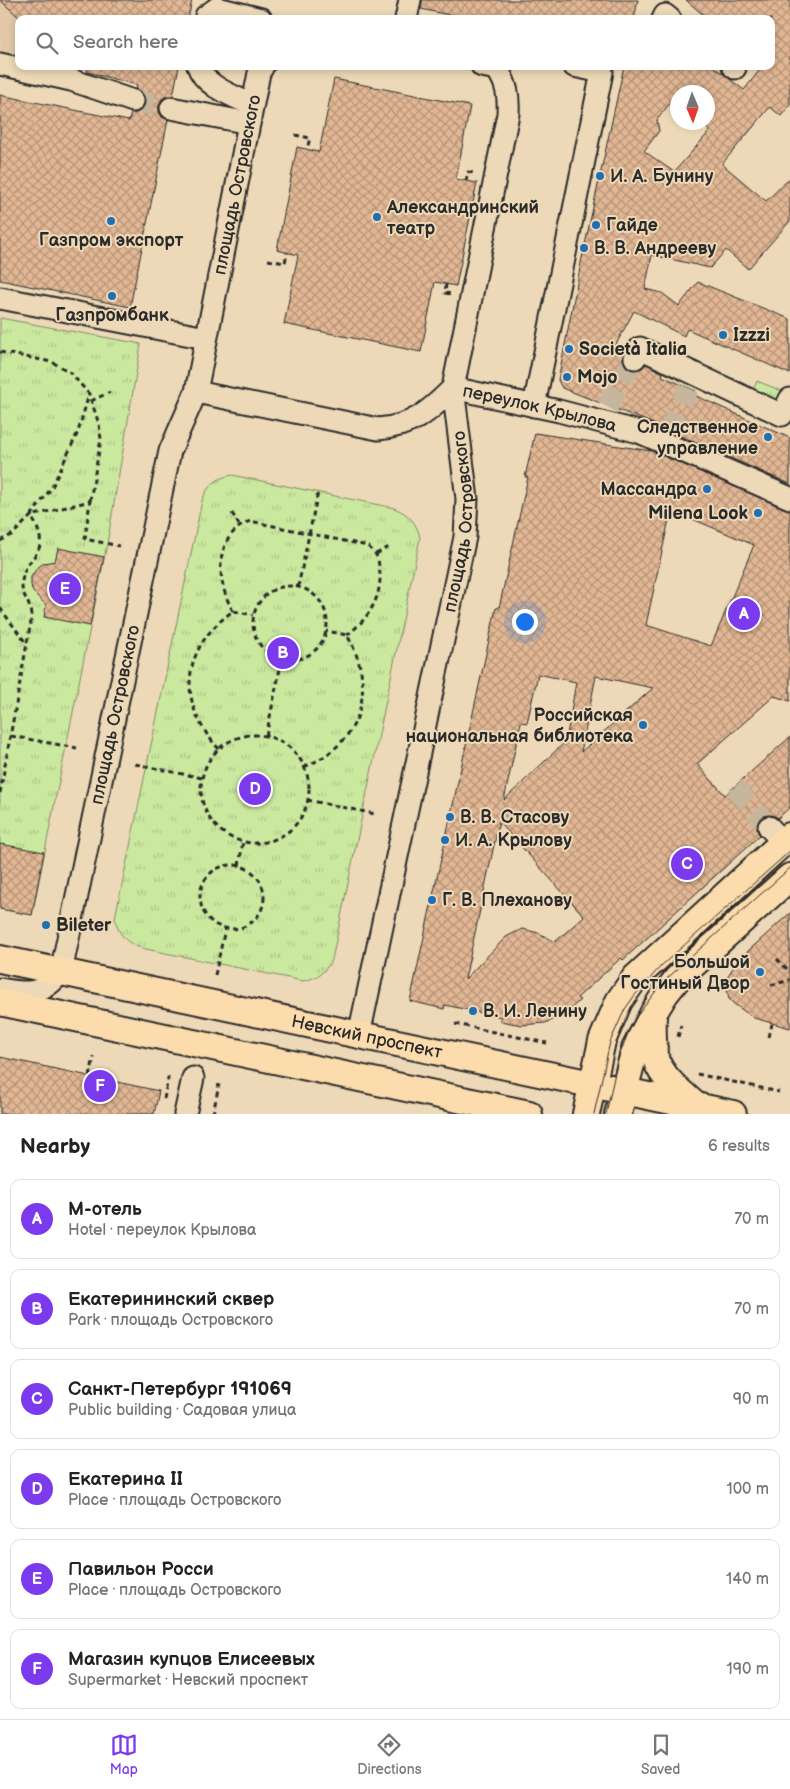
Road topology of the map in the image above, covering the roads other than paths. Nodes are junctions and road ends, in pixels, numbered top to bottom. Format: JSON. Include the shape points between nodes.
{"nodes":[{"id":1,"x":410,"y":0,"type":"edge"},
{"id":2,"x":213,"y":9,"type":"edge"},
{"id":3,"x":242,"y":15,"type":"edge"},
{"id":4,"x":407,"y":15,"type":"edge"},
{"id":5,"x":0,"y":64,"type":"edge"},
{"id":6,"x":15,"y":67,"type":"edge"},
{"id":7,"x":27,"y":70,"type":"edge"},
{"id":8,"x":199,"y":70,"type":"edge"},
{"id":9,"x":261,"y":70,"type":"edge"},
{"id":10,"x":497,"y":70,"type":"edge"},
{"id":11,"x":607,"y":70,"type":"edge"},
{"id":12,"x":133,"y":101,"type":"tunnel mouth"},
{"id":13,"x":170,"y":108,"type":"tunnel mouth"},
{"id":14,"x":251,"y":114,"type":"junction"},
{"id":15,"x":0,"y":298,"type":"edge"},
{"id":16,"x":206,"y":338,"type":"junction"},
{"id":17,"x":635,"y":358,"type":"dead end"},
{"id":18,"x":453,"y":388,"type":"junction"},
{"id":19,"x":196,"y":392,"type":"junction"},
{"id":20,"x":790,"y":399,"type":"edge"},
{"id":21,"x":534,"y":406,"type":"junction"},
{"id":22,"x":790,"y":498,"type":"edge"},
{"id":23,"x":781,"y":835,"type":"edge"},
{"id":24,"x":790,"y":877,"type":"edge"},
{"id":25,"x":0,"y":959,"type":"edge"},
{"id":26,"x":61,"y":972,"type":"junction"},
{"id":27,"x":0,"y":989,"type":"edge"},
{"id":28,"x":0,"y":1002,"type":"edge"},
{"id":29,"x":654,"y":1012,"type":"junction"},
{"id":30,"x":359,"y":1035,"type":"junction"},
{"id":31,"x":193,"y":1078,"type":"dead end"},
{"id":32,"x":593,"y":1084,"type":"junction"},
{"id":33,"x":621,"y":1102,"type":"edge"},
{"id":34,"x":696,"y":1106,"type":"junction"},
{"id":35,"x":185,"y":1114,"type":"edge"},
{"id":36,"x":529,"y":1114,"type":"edge"},
{"id":37,"x":586,"y":1114,"type":"edge"},
{"id":38,"x":733,"y":1114,"type":"edge"}],
"edges":[{"from":1,"to":4,"type":"street"},
{"from":2,"to":3,"type":"street"},
{"from":5,"to":6,"type":"street"},
{"from":7,"to":12,"type":"street","via":[[71,80]]},
{"from":8,"to":14,"type":"street","via":[[209,82]]},
{"from":9,"to":14,"type":"street","name":"площадь Островского"},
{"from":10,"to":18,"type":"street","name":"площадь Островского","via":[[505,82],[509,98],[508,114]]},
{"from":11,"to":21,"type":"street"},
{"from":13,"to":14,"type":"street"},
{"from":14,"to":16,"type":"street","name":"площадь Островского"},
{"from":15,"to":16,"type":"street"},
{"from":16,"to":19,"type":"street","name":"площадь Островского"},
{"from":17,"to":20,"type":"street","via":[[640,348],[692,381],[782,415]]},
{"from":18,"to":19,"type":"street","name":"площадь Островского","via":[[416,419],[396,427],[378,429]]},
{"from":18,"to":21,"type":"street","name":"переулок Крылова"},
{"from":18,"to":30,"type":"street","name":"площадь Островского","via":[[467,499],[465,537]]},
{"from":19,"to":26,"type":"street","name":"площадь Островского","via":[[170,451]]},
{"from":21,"to":22,"type":"street","name":"переулок Крылова","via":[[605,414],[637,440],[666,437]]},
{"from":23,"to":32,"type":"main road","via":[[635,978],[611,1017]]},
{"from":24,"to":29,"type":"main road","via":[[677,979]]},
{"from":25,"to":26,"type":"main road","name":"Невский проспект"},
{"from":26,"to":27,"type":"street","via":[[52,984],[41,991],[28,993]]},
{"from":26,"to":30,"type":"main road","name":"Невский проспект"},
{"from":28,"to":36,"type":"main road"},
{"from":29,"to":33,"type":"main road","via":[[635,1049]]},
{"from":29,"to":34,"type":"main road","via":[[652,1039],[656,1063],[668,1082]]},
{"from":30,"to":32,"type":"main road","name":"Невский проспект"},
{"from":31,"to":35,"type":"street"},
{"from":32,"to":33,"type":"main road","name":"Невский проспект"},
{"from":32,"to":37,"type":"main road"},
{"from":33,"to":34,"type":"main road","name":"Невский проспект"},
{"from":34,"to":38,"type":"main road","name":"Невский проспект"}]}
